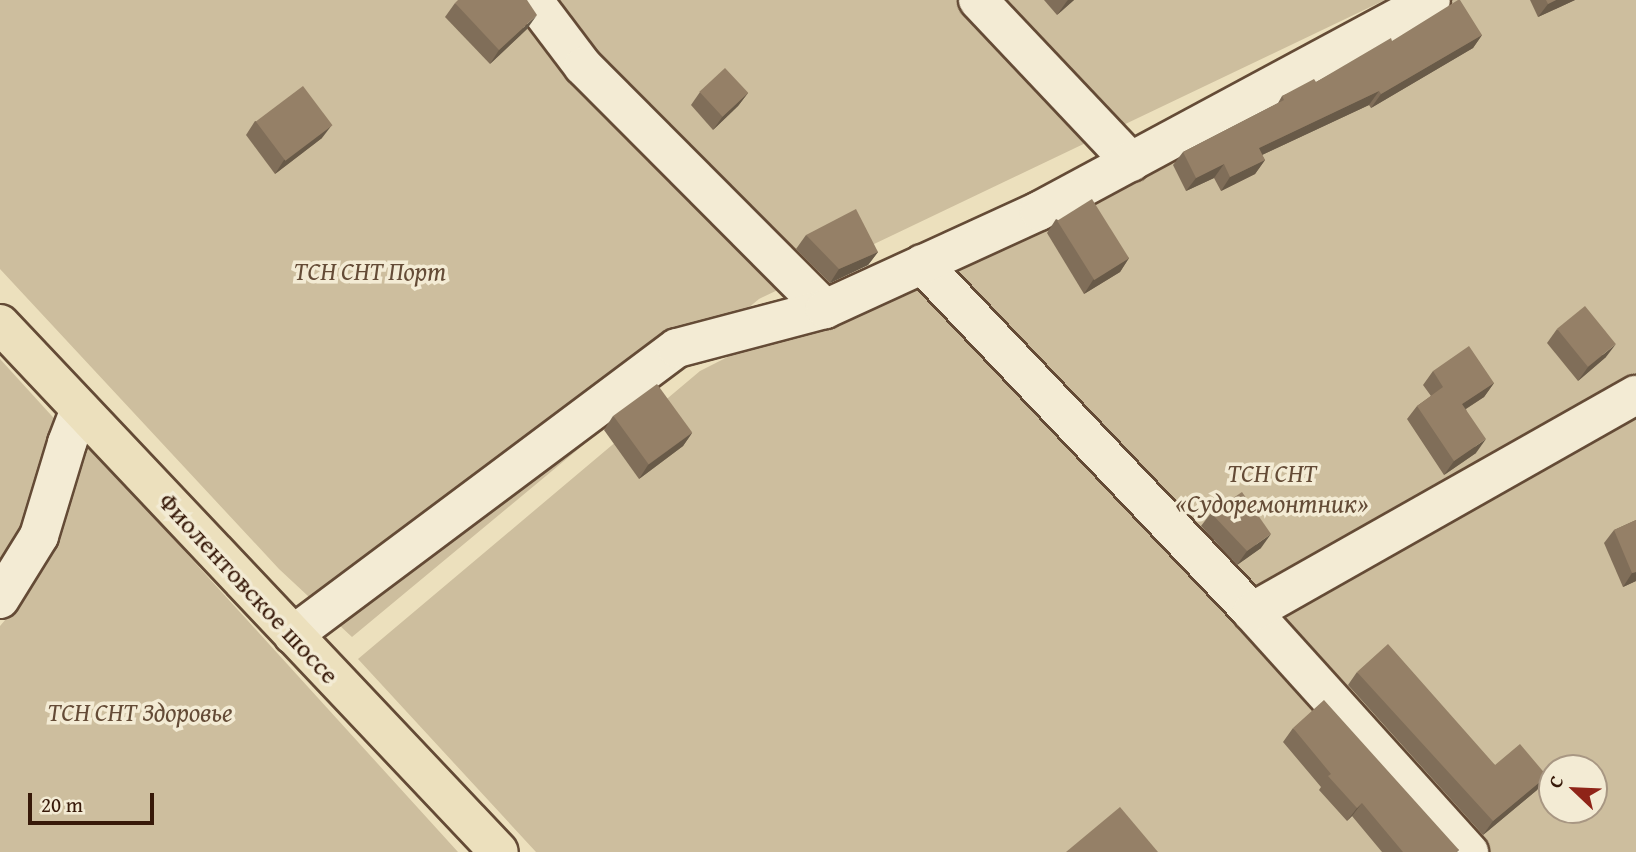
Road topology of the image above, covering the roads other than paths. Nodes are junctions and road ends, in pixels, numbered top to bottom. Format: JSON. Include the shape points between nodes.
{"nodes":[{"id":1,"x":533,"y":0,"type":"edge"},
{"id":2,"x":978,"y":0,"type":"edge"},
{"id":3,"x":1431,"y":0,"type":"edge"},
{"id":4,"x":1130,"y":162,"type":"junction"},
{"id":5,"x":922,"y":264,"type":"junction"},
{"id":6,"x":825,"y":309,"type":"junction"},
{"id":7,"x":0,"y":324,"type":"edge"},
{"id":8,"x":1636,"y":395,"type":"edge"},
{"id":9,"x":80,"y":409,"type":"junction"},
{"id":10,"x":0,"y":599,"type":"edge"},
{"id":11,"x":1252,"y":612,"type":"junction"},
{"id":12,"x":293,"y":635,"type":"junction"},
{"id":13,"x":499,"y":852,"type":"edge"},
{"id":14,"x":1469,"y":852,"type":"edge"}],
"edges":[{"from":1,"to":6,"type":"street","via":[[583,66]]},
{"from":2,"to":4,"type":"street"},
{"from":3,"to":4,"type":"street"},
{"from":4,"to":5,"type":"street","via":[[1039,212]]},
{"from":5,"to":6,"type":"street"},
{"from":5,"to":11,"type":"street"},
{"from":6,"to":12,"type":"street","via":[[677,348]]},
{"from":7,"to":9,"type":"main road","name":"Фиолентовское шоссе"},
{"from":8,"to":11,"type":"street"},
{"from":9,"to":10,"type":"street","via":[[39,536]]},
{"from":9,"to":12,"type":"main road","name":"Фиолентовское шоссе"},
{"from":11,"to":14,"type":"street"},
{"from":12,"to":13,"type":"main road","name":"Фиолентовское шоссе"}]}
